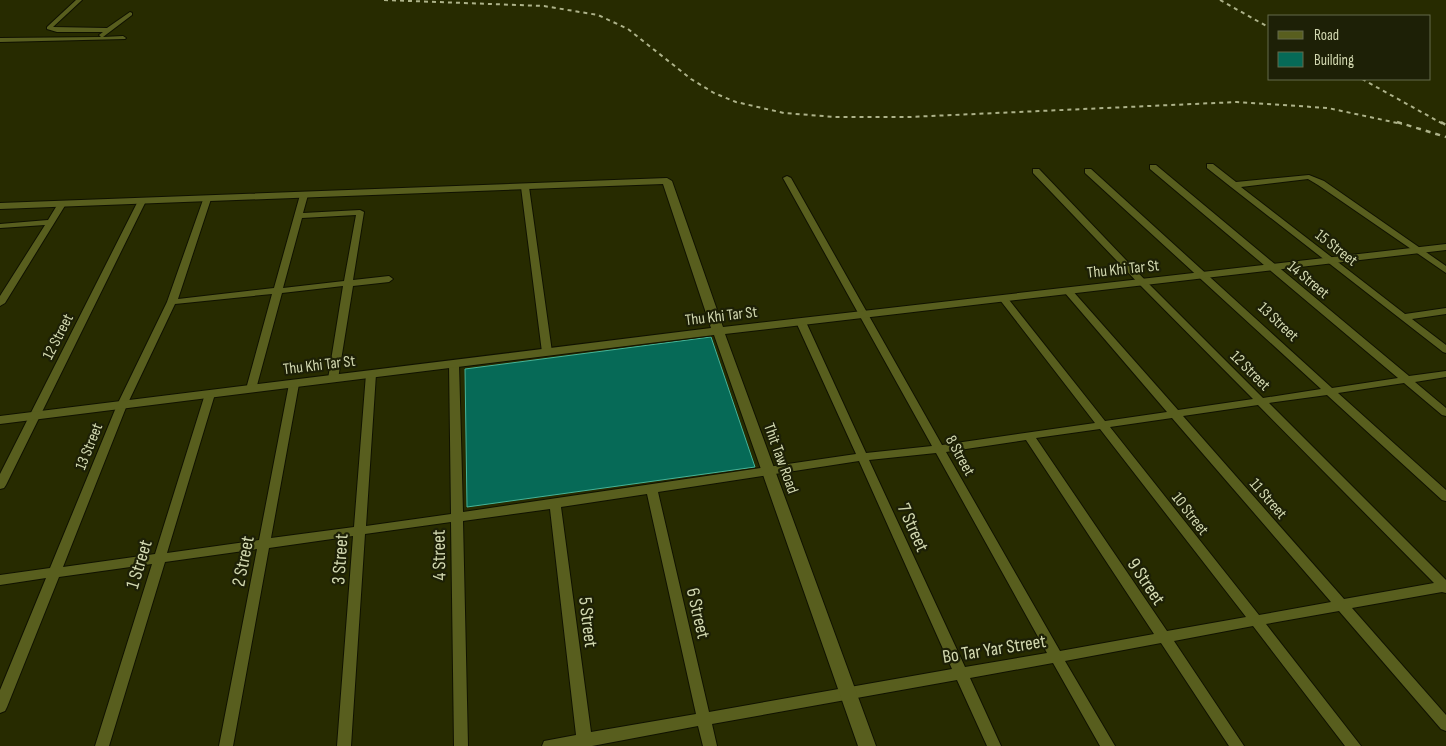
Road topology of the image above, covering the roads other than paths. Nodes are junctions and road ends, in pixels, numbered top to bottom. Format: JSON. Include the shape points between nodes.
{"nodes":[{"id":1,"x":78,"y":0,"type":"edge"},
{"id":2,"x":130,"y":14,"type":"dead end"},
{"id":3,"x":52,"y":29,"type":"junction"},
{"id":4,"x":107,"y":30,"type":"junction"},
{"id":5,"x":123,"y":38,"type":"dead end"},
{"id":6,"x":98,"y":39,"type":"junction"},
{"id":7,"x":0,"y":40,"type":"edge"},
{"id":8,"x":38,"y":40,"type":"junction"},
{"id":9,"x":1210,"y":166,"type":"dead end"},
{"id":10,"x":1153,"y":167,"type":"dead end"},
{"id":11,"x":1036,"y":171,"type":"dead end"},
{"id":12,"x":1088,"y":171,"type":"dead end"},
{"id":13,"x":787,"y":178,"type":"dead end"},
{"id":14,"x":1234,"y":185,"type":"junction"},
{"id":15,"x":526,"y":187,"type":"junction"},
{"id":16,"x":304,"y":195,"type":"junction"},
{"id":17,"x":207,"y":199,"type":"junction"},
{"id":18,"x":142,"y":201,"type":"junction"},
{"id":19,"x":62,"y":204,"type":"junction"},
{"id":20,"x":0,"y":206,"type":"edge"},
{"id":21,"x":297,"y":216,"type":"junction"},
{"id":22,"x":51,"y":222,"type":"junction"},
{"id":23,"x":0,"y":226,"type":"edge"},
{"id":24,"x":1446,"y":247,"type":"edge"},
{"id":25,"x":1417,"y":250,"type":"junction"},
{"id":26,"x":1330,"y":262,"type":"junction"},
{"id":27,"x":1272,"y":268,"type":"junction"},
{"id":28,"x":1446,"y":270,"type":"edge"},
{"id":29,"x":1205,"y":276,"type":"junction"},
{"id":30,"x":389,"y":279,"type":"dead end"},
{"id":31,"x":348,"y":283,"type":"junction"},
{"id":32,"x":1143,"y":283,"type":"junction"},
{"id":33,"x":277,"y":291,"type":"junction"},
{"id":34,"x":1068,"y":291,"type":"junction"},
{"id":35,"x":1002,"y":298,"type":"junction"},
{"id":36,"x":172,"y":302,"type":"junction"},
{"id":37,"x":0,"y":303,"type":"edge"},
{"id":38,"x":1446,"y":311,"type":"edge"},
{"id":39,"x":864,"y":315,"type":"junction"},
{"id":40,"x":1403,"y":316,"type":"junction"},
{"id":41,"x":800,"y":322,"type":"junction"},
{"id":42,"x":718,"y":331,"type":"junction"},
{"id":43,"x":1446,"y":350,"type":"edge"},
{"id":44,"x":547,"y":352,"type":"junction"},
{"id":45,"x":454,"y":364,"type":"junction"},
{"id":46,"x":371,"y":374,"type":"junction"},
{"id":47,"x":1446,"y":374,"type":"edge"},
{"id":48,"x":333,"y":379,"type":"junction"},
{"id":49,"x":1406,"y":380,"type":"junction"},
{"id":50,"x":294,"y":384,"type":"junction"},
{"id":51,"x":251,"y":389,"type":"junction"},
{"id":52,"x":1331,"y":391,"type":"junction"},
{"id":53,"x":210,"y":394,"type":"junction"},
{"id":54,"x":1260,"y":401,"type":"junction"},
{"id":55,"x":122,"y":405,"type":"junction"},
{"id":56,"x":1174,"y":414,"type":"junction"},
{"id":57,"x":1446,"y":414,"type":"edge"},
{"id":58,"x":34,"y":416,"type":"junction"},
{"id":59,"x":0,"y":420,"type":"edge"},
{"id":60,"x":1101,"y":424,"type":"junction"},
{"id":61,"x":1028,"y":435,"type":"junction"},
{"id":62,"x":939,"y":449,"type":"junction"},
{"id":63,"x":862,"y":457,"type":"junction"},
{"id":64,"x":768,"y":472,"type":"junction"},
{"id":65,"x":0,"y":485,"type":"edge"},
{"id":66,"x":651,"y":488,"type":"junction"},
{"id":67,"x":1446,"y":497,"type":"edge"},
{"id":68,"x":555,"y":504,"type":"junction"},
{"id":69,"x":456,"y":517,"type":"junction"},
{"id":70,"x":360,"y":530,"type":"junction"},
{"id":71,"x":264,"y":544,"type":"junction"},
{"id":72,"x":160,"y":558,"type":"junction"},
{"id":73,"x":54,"y":573,"type":"junction"},
{"id":74,"x":0,"y":580,"type":"edge"},
{"id":75,"x":1445,"y":587,"type":"edge"},
{"id":76,"x":1340,"y":604,"type":"junction"},
{"id":77,"x":1254,"y":620,"type":"junction"},
{"id":78,"x":1162,"y":636,"type":"junction"},
{"id":79,"x":1056,"y":657,"type":"junction"},
{"id":80,"x":960,"y":672,"type":"junction"},
{"id":81,"x":848,"y":692,"type":"junction"},
{"id":82,"x":0,"y":706,"type":"edge"},
{"id":83,"x":704,"y":718,"type":"junction"},
{"id":84,"x":1446,"y":725,"type":"edge"},
{"id":85,"x":585,"y":743,"type":"edge"},
{"id":86,"x":102,"y":746,"type":"edge"},
{"id":87,"x":226,"y":746,"type":"edge"},
{"id":88,"x":344,"y":746,"type":"edge"},
{"id":89,"x":461,"y":746,"type":"edge"},
{"id":90,"x":549,"y":746,"type":"edge"},
{"id":91,"x":710,"y":746,"type":"edge"},
{"id":92,"x":867,"y":746,"type":"edge"},
{"id":93,"x":994,"y":746,"type":"edge"},
{"id":94,"x":1108,"y":746,"type":"edge"},
{"id":95,"x":1237,"y":746,"type":"edge"},
{"id":96,"x":1354,"y":746,"type":"edge"}],
"edges":[{"from":1,"to":3,"type":"street","via":[[51,24],[49,28]]},
{"from":2,"to":4,"type":"street"},
{"from":3,"to":4,"type":"street"},
{"from":3,"to":8,"type":"street"},
{"from":4,"to":6,"type":"street"},
{"from":5,"to":6,"type":"street"},
{"from":6,"to":8,"type":"street"},
{"from":7,"to":8,"type":"street"},
{"from":9,"to":14,"type":"street","name":"15 Street"},
{"from":10,"to":27,"type":"street","name":"14 Street"},
{"from":11,"to":32,"type":"street","name":"12 Street"},
{"from":12,"to":29,"type":"street","name":"13 Street"},
{"from":13,"to":39,"type":"street","name":"8 Street"},
{"from":14,"to":25,"type":"street","via":[[1309,177]]},
{"from":14,"to":26,"type":"street","name":"15 Street"},
{"from":15,"to":16,"type":"street"},
{"from":15,"to":42,"type":"street","name":"Thit Taw Road","via":[[667,181]]},
{"from":15,"to":44,"type":"street"},
{"from":16,"to":17,"type":"street"},
{"from":16,"to":21,"type":"street"},
{"from":17,"to":18,"type":"street"},
{"from":17,"to":36,"type":"street","name":"13 Street"},
{"from":18,"to":19,"type":"street"},
{"from":18,"to":58,"type":"street","name":"12 Street"},
{"from":19,"to":20,"type":"street"},
{"from":19,"to":22,"type":"street"},
{"from":21,"to":31,"type":"street","via":[[360,212]]},
{"from":21,"to":33,"type":"street"},
{"from":22,"to":23,"type":"street"},
{"from":22,"to":37,"type":"street"},
{"from":24,"to":25,"type":"street","name":"Thu Khi Tar St"},
{"from":25,"to":26,"type":"street","name":"Thu Khi Tar St"},
{"from":25,"to":28,"type":"street"},
{"from":26,"to":27,"type":"street","name":"Thu Khi Tar St"},
{"from":26,"to":40,"type":"street","name":"15 Street"},
{"from":27,"to":29,"type":"street","name":"Thu Khi Tar St"},
{"from":27,"to":49,"type":"street","name":"14 Street"},
{"from":29,"to":32,"type":"street","name":"Thu Khi Tar St"},
{"from":29,"to":52,"type":"street","name":"13 Street"},
{"from":30,"to":31,"type":"street"},
{"from":31,"to":33,"type":"street"},
{"from":31,"to":48,"type":"street"},
{"from":32,"to":34,"type":"street","name":"Thu Khi Tar St"},
{"from":32,"to":54,"type":"street","name":"12 Street"},
{"from":33,"to":36,"type":"street"},
{"from":33,"to":51,"type":"street"},
{"from":34,"to":35,"type":"street","name":"Thu Khi Tar St"},
{"from":34,"to":56,"type":"street","name":"11 Street"},
{"from":35,"to":39,"type":"street","name":"Thu Khi Tar St"},
{"from":35,"to":60,"type":"street","name":"10 Street"},
{"from":36,"to":55,"type":"street","name":"13 Street"},
{"from":38,"to":40,"type":"street"},
{"from":39,"to":41,"type":"street","name":"Thu Khi Tar St"},
{"from":39,"to":62,"type":"street","name":"8 Street"},
{"from":40,"to":43,"type":"street","name":"15 Street"},
{"from":41,"to":42,"type":"street","name":"Thu Khi Tar St"},
{"from":41,"to":63,"type":"street","name":"7 Street"},
{"from":42,"to":44,"type":"street","name":"Thu Khi Tar St"},
{"from":42,"to":64,"type":"street","name":"Thit Taw Road"},
{"from":44,"to":45,"type":"street","name":"Thu Khi Tar St"},
{"from":45,"to":46,"type":"street","name":"Thu Khi Tar St"},
{"from":45,"to":69,"type":"street","name":"4 Street"},
{"from":46,"to":48,"type":"street","name":"Thu Khi Tar St"},
{"from":46,"to":70,"type":"street","name":"3 Street"},
{"from":47,"to":49,"type":"street"},
{"from":48,"to":50,"type":"street","name":"Thu Khi Tar St"},
{"from":49,"to":52,"type":"street"},
{"from":49,"to":57,"type":"street","name":"14 Street"},
{"from":50,"to":51,"type":"street","name":"Thu Khi Tar St"},
{"from":50,"to":71,"type":"street","name":"2 Street"},
{"from":51,"to":53,"type":"street","name":"Thu Khi Tar St"},
{"from":52,"to":54,"type":"street"},
{"from":52,"to":67,"type":"street","name":"13 Street"},
{"from":53,"to":55,"type":"street","name":"Thu Khi Tar St"},
{"from":53,"to":72,"type":"street","name":"1 Street"},
{"from":54,"to":56,"type":"street"},
{"from":54,"to":75,"type":"street","name":"12 Street"},
{"from":55,"to":58,"type":"street","name":"Thu Khi Tar St"},
{"from":55,"to":73,"type":"street","name":"13 Street"},
{"from":56,"to":60,"type":"street"},
{"from":56,"to":76,"type":"street","name":"11 Street"},
{"from":58,"to":59,"type":"street","name":"Thu Khi Tar St"},
{"from":58,"to":65,"type":"street","name":"12 Street"},
{"from":60,"to":61,"type":"street"},
{"from":60,"to":77,"type":"street","name":"10 Street"},
{"from":61,"to":62,"type":"street"},
{"from":61,"to":78,"type":"street","name":"9 Street"},
{"from":62,"to":63,"type":"street"},
{"from":62,"to":79,"type":"street","name":"8 Street"},
{"from":63,"to":64,"type":"street"},
{"from":63,"to":80,"type":"street","name":"7 Street"},
{"from":64,"to":66,"type":"street"},
{"from":64,"to":81,"type":"street","name":"Thit Taw Road"},
{"from":66,"to":68,"type":"street"},
{"from":66,"to":83,"type":"street","name":"6 Street"},
{"from":68,"to":69,"type":"street"},
{"from":68,"to":85,"type":"street","name":"5 Street"},
{"from":69,"to":70,"type":"street"},
{"from":69,"to":89,"type":"street","name":"4 Street"},
{"from":70,"to":71,"type":"street"},
{"from":70,"to":88,"type":"street","name":"3 Street"},
{"from":71,"to":72,"type":"street"},
{"from":71,"to":87,"type":"street","name":"2 Street"},
{"from":72,"to":73,"type":"street"},
{"from":72,"to":86,"type":"street","name":"1 Street"},
{"from":73,"to":74,"type":"street"},
{"from":73,"to":82,"type":"street","name":"13 Street"},
{"from":75,"to":76,"type":"street","name":"Bo Tar Yar Street"},
{"from":76,"to":77,"type":"street","name":"Bo Tar Yar Street"},
{"from":76,"to":84,"type":"street","name":"11 Street"},
{"from":77,"to":78,"type":"street","name":"Bo Tar Yar Street"},
{"from":77,"to":96,"type":"street","name":"10 Street"},
{"from":78,"to":79,"type":"street","name":"Bo Tar Yar Street"},
{"from":78,"to":95,"type":"street","name":"9 Street"},
{"from":79,"to":80,"type":"street","name":"Bo Tar Yar Street"},
{"from":79,"to":94,"type":"street","name":"8 Street"},
{"from":80,"to":81,"type":"street","name":"Bo Tar Yar Street"},
{"from":80,"to":93,"type":"street","name":"7 Street"},
{"from":81,"to":83,"type":"street","name":"Bo Tar Yar Street"},
{"from":81,"to":92,"type":"street","name":"Thit Taw Road"},
{"from":83,"to":85,"type":"street","name":"Bo Tar Yar Street"},
{"from":83,"to":91,"type":"street","name":"6 Street"},
{"from":85,"to":90,"type":"street","name":"Bo Tar Yar Street"}]}
